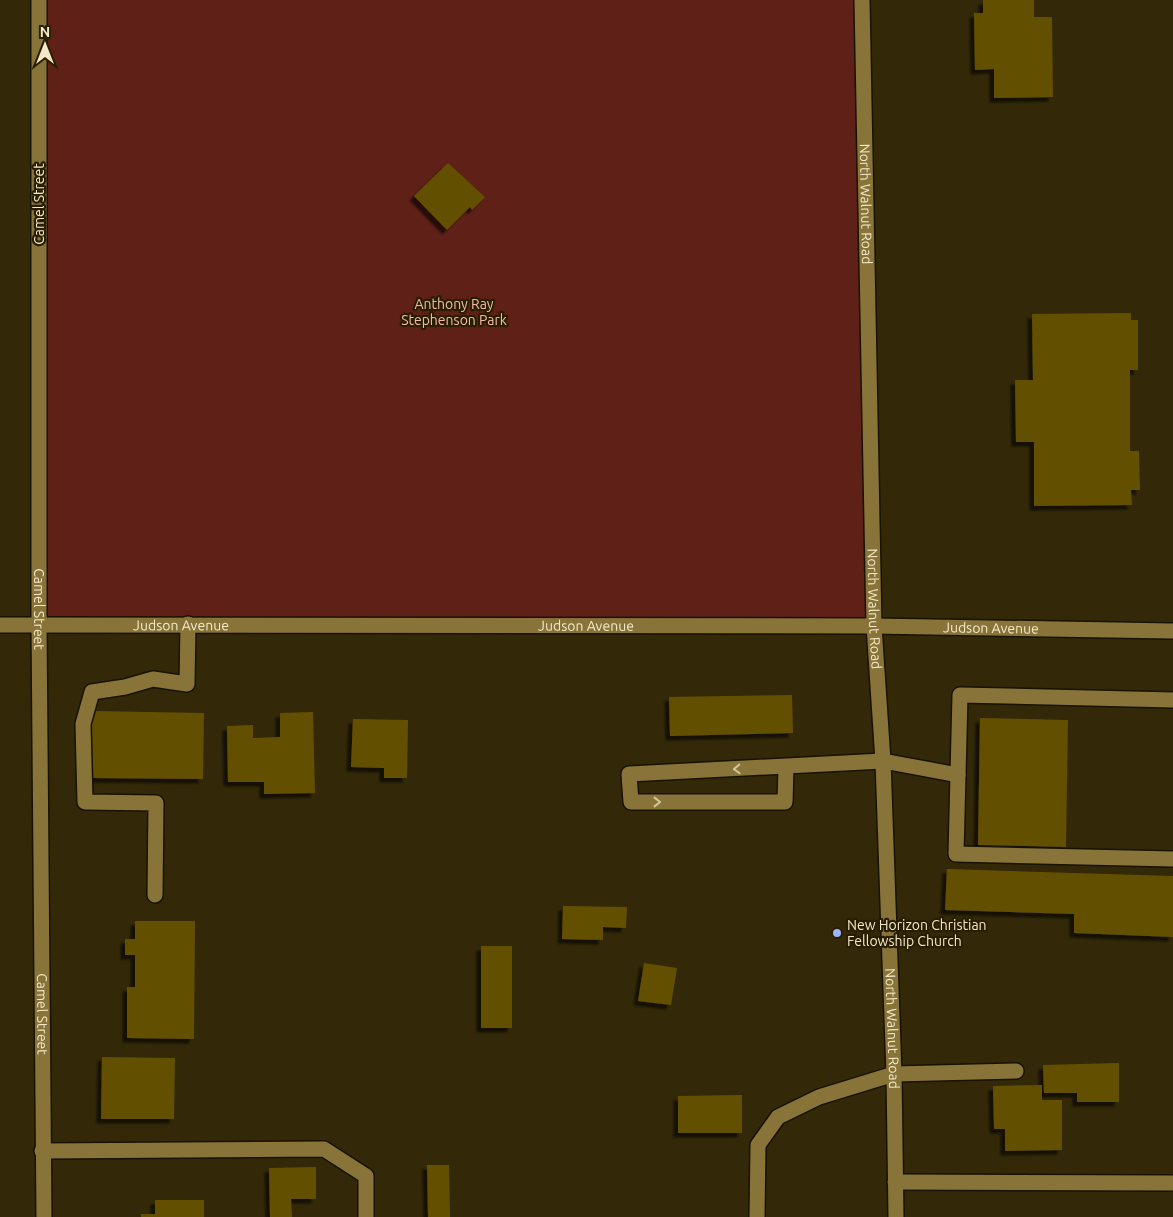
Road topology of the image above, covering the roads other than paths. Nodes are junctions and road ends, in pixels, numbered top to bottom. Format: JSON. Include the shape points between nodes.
{"nodes":[{"id":1,"x":40,"y":0,"type":"edge"},
{"id":2,"x":862,"y":0,"type":"edge"},
{"id":3,"x":188,"y":624,"type":"junction"},
{"id":4,"x":0,"y":625,"type":"edge"},
{"id":5,"x":38,"y":625,"type":"junction"},
{"id":6,"x":874,"y":626,"type":"junction"},
{"id":7,"x":1173,"y":630,"type":"edge"},
{"id":8,"x":1173,"y":700,"type":"edge"},
{"id":9,"x":883,"y":761,"type":"junction"},
{"id":10,"x":786,"y":767,"type":"junction"},
{"id":11,"x":958,"y":775,"type":"junction"},
{"id":12,"x":1173,"y":859,"type":"edge"},
{"id":13,"x":154,"y":895,"type":"dead end"},
{"id":14,"x":1016,"y":1070,"type":"dead end"},
{"id":15,"x":894,"y":1074,"type":"junction"},
{"id":16,"x":42,"y":1151,"type":"junction"},
{"id":17,"x":895,"y":1182,"type":"junction"},
{"id":18,"x":1173,"y":1183,"type":"edge"},
{"id":19,"x":44,"y":1217,"type":"edge"},
{"id":20,"x":366,"y":1217,"type":"edge"},
{"id":21,"x":757,"y":1217,"type":"edge"},
{"id":22,"x":896,"y":1217,"type":"edge"}],
"edges":[{"from":1,"to":5,"type":"street","name":"Camel Street"},
{"from":2,"to":6,"type":"street","name":"North Walnut Road"},
{"from":3,"to":5,"type":"street","name":"Judson Avenue"},
{"from":3,"to":6,"type":"street","name":"Judson Avenue"},
{"from":3,"to":13,"type":"street","via":[[187,684],[154,679],[92,692],[83,724],[86,802],[156,803]]},
{"from":4,"to":5,"type":"street","name":"Judson Avenue"},
{"from":5,"to":16,"type":"street","name":"Camel Street"},
{"from":6,"to":7,"type":"street","name":"Judson Avenue"},
{"from":6,"to":9,"type":"street","name":"North Walnut Road"},
{"from":8,"to":11,"type":"street","via":[[960,695]]},
{"from":9,"to":10,"type":"street"},
{"from":9,"to":11,"type":"street"},
{"from":9,"to":15,"type":"street","name":"North Walnut Road"},
{"from":10,"to":10,"type":"street","one_way":true,"via":[[630,774],[631,802],[785,802]]},
{"from":11,"to":12,"type":"street","via":[[956,854]]},
{"from":14,"to":15,"type":"street"},
{"from":15,"to":17,"type":"street","name":"North Walnut Road"},
{"from":15,"to":21,"type":"street","via":[[819,1098],[778,1117],[758,1145]]},
{"from":16,"to":19,"type":"street","name":"Camel Street"},
{"from":16,"to":20,"type":"street","via":[[324,1149],[366,1176]]},
{"from":17,"to":18,"type":"street"},
{"from":17,"to":22,"type":"street","name":"North Walnut Road"}]}
